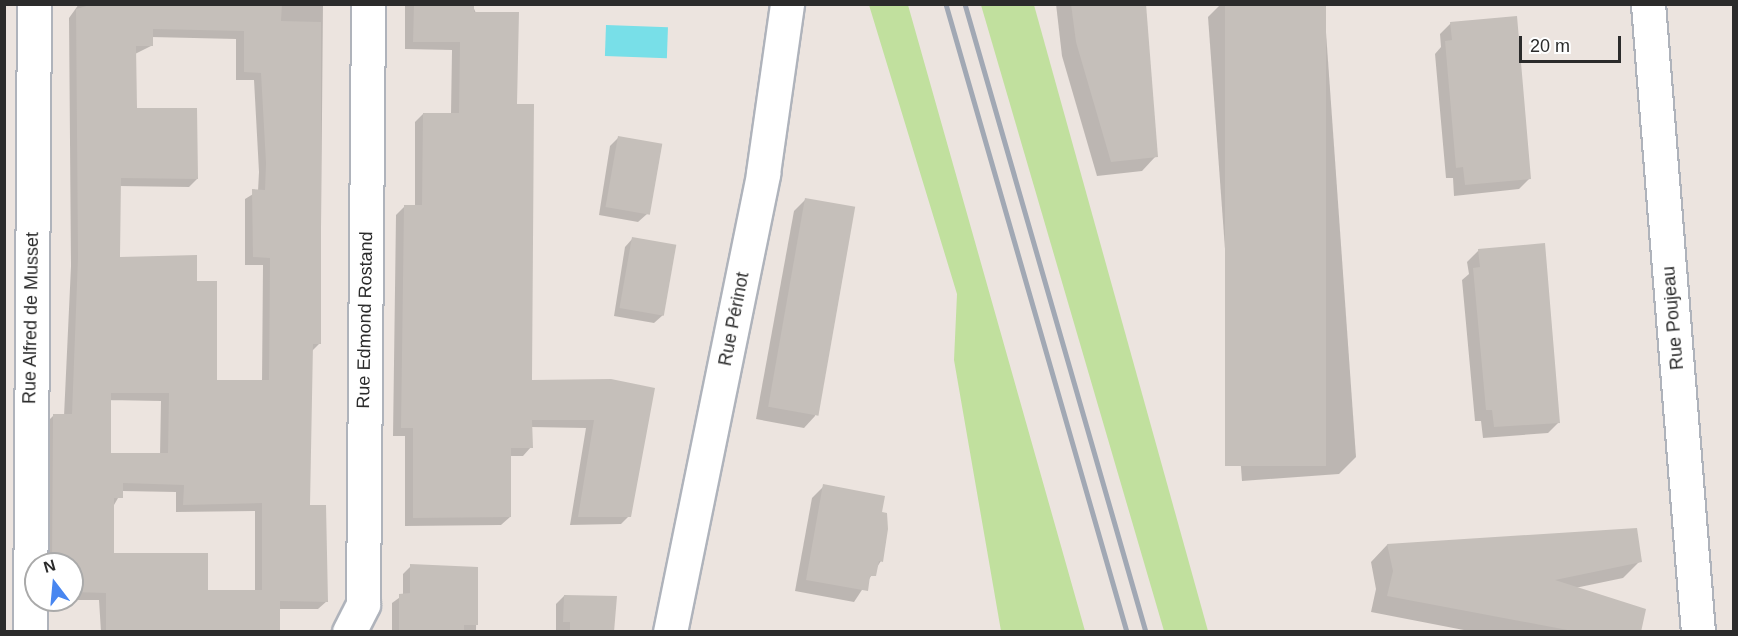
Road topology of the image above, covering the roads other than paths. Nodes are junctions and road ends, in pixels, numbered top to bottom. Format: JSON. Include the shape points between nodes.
{"nodes":[{"id":1,"x":34,"y":4,"type":"edge"},
{"id":2,"x":368,"y":4,"type":"edge"},
{"id":3,"x":787,"y":4,"type":"edge"},
{"id":4,"x":1648,"y":4,"type":"edge"},
{"id":5,"x":30,"y":632,"type":"edge"},
{"id":6,"x":349,"y":632,"type":"edge"},
{"id":7,"x":670,"y":632,"type":"edge"},
{"id":8,"x":1698,"y":632,"type":"edge"}],
"edges":[{"from":1,"to":5,"type":"street","name":"Rue Alfred de Musset"},
{"from":2,"to":6,"type":"street","name":"Rue Edmond Rostand","via":[[363,604]]},
{"from":3,"to":7,"type":"street","name":"Rue Périnot","via":[[763,173]]},
{"from":4,"to":8,"type":"street","name":"Rue Poujeau"}]}
